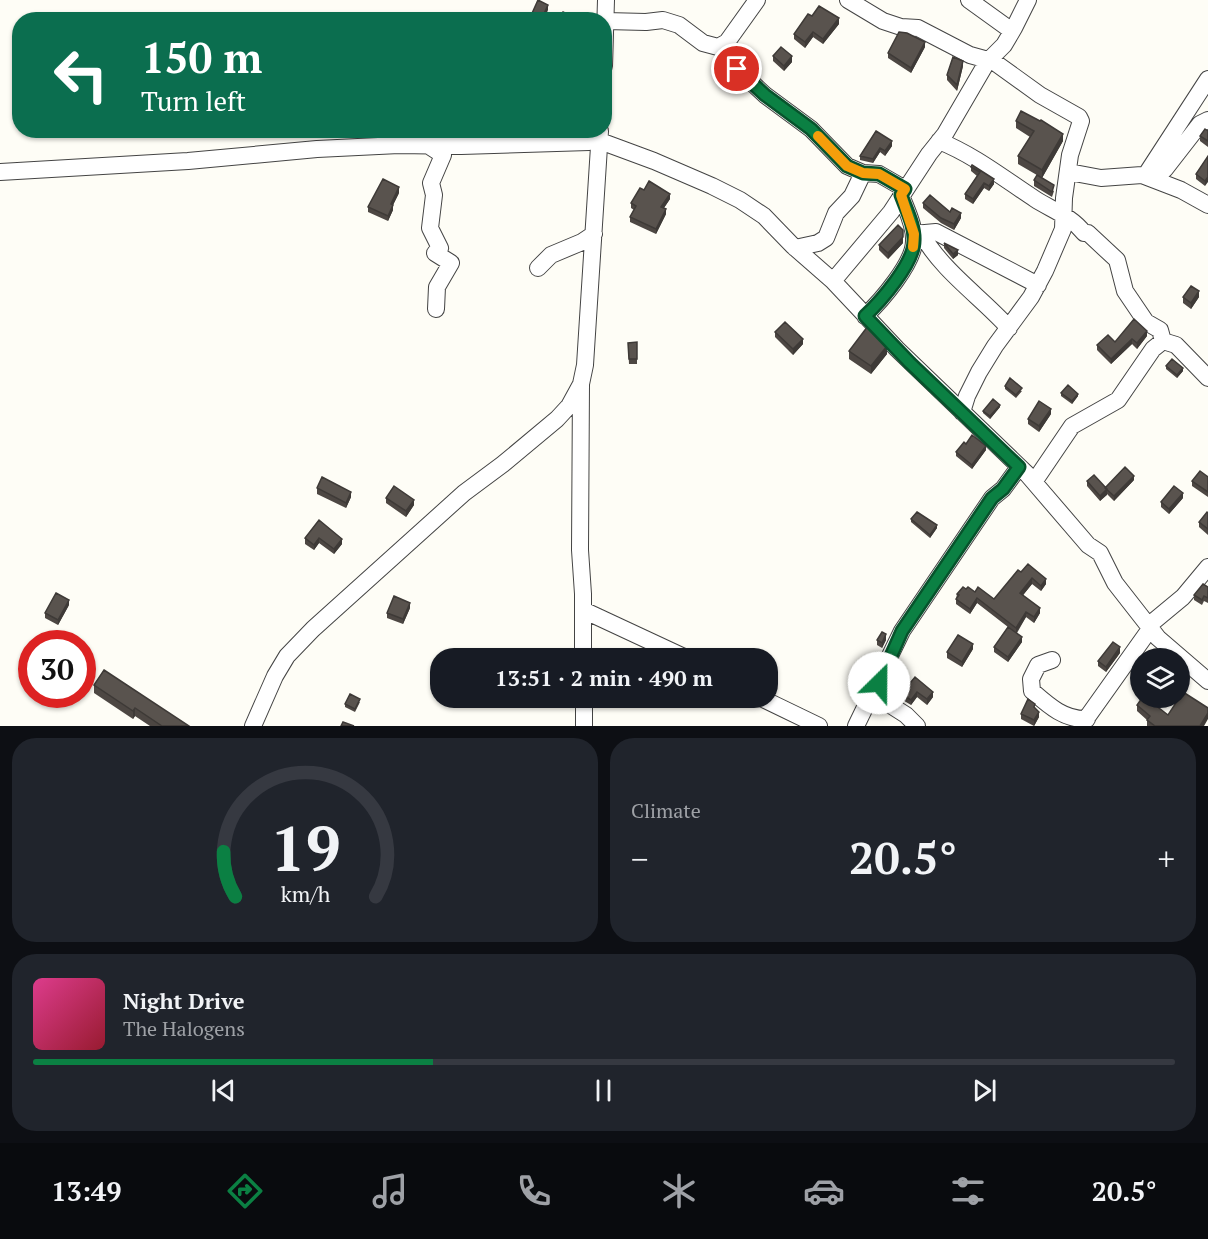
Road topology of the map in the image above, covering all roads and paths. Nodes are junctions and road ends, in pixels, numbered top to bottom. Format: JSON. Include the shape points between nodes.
{"nodes":[{"id":1,"x":757,"y":0,"type":"edge"},
{"id":2,"x":848,"y":0,"type":"edge"},
{"id":3,"x":969,"y":0,"type":"edge"},
{"id":4,"x":1028,"y":0,"type":"edge"},
{"id":5,"x":612,"y":21,"type":"edge"},
{"id":6,"x":1012,"y":31,"type":"junction"},
{"id":7,"x":723,"y":46,"type":"junction"},
{"id":8,"x":989,"y":59,"type":"junction"},
{"id":9,"x":1208,"y":79,"type":"edge"},
{"id":10,"x":1208,"y":120,"type":"edge"},
{"id":11,"x":596,"y":138,"type":"edge"},
{"id":12,"x":600,"y":138,"type":"edge"},
{"id":13,"x":604,"y":138,"type":"edge"},
{"id":14,"x":939,"y":141,"type":"junction"},
{"id":15,"x":429,"y":146,"type":"junction"},
{"id":16,"x":0,"y":172,"type":"edge"},
{"id":17,"x":1069,"y":172,"type":"junction"},
{"id":18,"x":863,"y":173,"type":"junction"},
{"id":19,"x":1149,"y":177,"type":"junction"},
{"id":20,"x":903,"y":192,"type":"junction"},
{"id":21,"x":1208,"y":205,"type":"edge"},
{"id":22,"x":1064,"y":214,"type":"junction"},
{"id":23,"x":594,"y":234,"type":"junction"},
{"id":24,"x":917,"y":234,"type":"junction"},
{"id":25,"x":795,"y":248,"type":"junction"},
{"id":26,"x":538,"y":268,"type":"dead end"},
{"id":27,"x":833,"y":281,"type":"junction"},
{"id":28,"x":1038,"y":285,"type":"junction"},
{"id":29,"x":436,"y":309,"type":"dead end"},
{"id":30,"x":865,"y":316,"type":"junction"},
{"id":31,"x":1010,"y":328,"type":"junction"},
{"id":32,"x":1163,"y":341,"type":"junction"},
{"id":33,"x":1208,"y":378,"type":"edge"},
{"id":34,"x":581,"y":381,"type":"junction"},
{"id":35,"x":962,"y":412,"type":"junction"},
{"id":36,"x":1019,"y":467,"type":"junction"},
{"id":37,"x":1034,"y":482,"type":"junction"},
{"id":38,"x":1208,"y":567,"type":"edge"},
{"id":39,"x":583,"y":610,"type":"junction"},
{"id":40,"x":1149,"y":628,"type":"junction"},
{"id":41,"x":583,"y":648,"type":"edge"},
{"id":42,"x":665,"y":648,"type":"edge"},
{"id":43,"x":1052,"y":660,"type":"dead end"},
{"id":44,"x":1208,"y":681,"type":"edge"},
{"id":45,"x":873,"y":694,"type":"junction"},
{"id":46,"x":778,"y":706,"type":"edge"},
{"id":47,"x":584,"y":708,"type":"edge"},
{"id":48,"x":1084,"y":722,"type":"edge"},
{"id":49,"x":253,"y":726,"type":"edge"},
{"id":50,"x":584,"y":726,"type":"edge"},
{"id":51,"x":819,"y":726,"type":"edge"},
{"id":52,"x":856,"y":726,"type":"edge"},
{"id":53,"x":917,"y":726,"type":"edge"}],
"edges":[{"from":1,"to":7,"type":"street"},
{"from":2,"to":8,"type":"street","via":[[883,21],[918,28],[948,45]]},
{"from":3,"to":6,"type":"street"},
{"from":4,"to":6,"type":"street"},
{"from":5,"to":7,"type":"street","via":[[663,20],[679,25],[710,46]]},
{"from":6,"to":8,"type":"street"},
{"from":7,"to":18,"type":"street","via":[[737,69],[765,95],[811,129],[847,166]]},
{"from":8,"to":14,"type":"street"},
{"from":8,"to":17,"type":"street","via":[[1079,117]]},
{"from":9,"to":19,"type":"street"},
{"from":10,"to":19,"type":"street","via":[[1200,124],[1165,169]]},
{"from":11,"to":15,"type":"street","via":[[589,142]]},
{"from":12,"to":23,"type":"street"},
{"from":13,"to":25,"type":"street","via":[[740,200],[764,216]]},
{"from":14,"to":20,"type":"street"},
{"from":14,"to":22,"type":"street"},
{"from":15,"to":16,"type":"street","via":[[317,149]]},
{"from":15,"to":29,"type":"street","via":[[443,155],[431,183],[434,195],[430,228],[440,248],[435,253],[451,263],[437,287]]},
{"from":17,"to":19,"type":"street","via":[[1101,178]]},
{"from":17,"to":22,"type":"street"},
{"from":18,"to":20,"type":"street","via":[[879,174]]},
{"from":18,"to":25,"type":"street","via":[[852,196],[836,213],[826,238]]},
{"from":19,"to":21,"type":"street"},
{"from":20,"to":24,"type":"street"},
{"from":20,"to":27,"type":"street"},
{"from":22,"to":28,"type":"street","via":[[1063,229]]},
{"from":22,"to":32,"type":"street","via":[[1117,260],[1125,291],[1146,322],[1160,330]]},
{"from":23,"to":26,"type":"street","via":[[550,255]]},
{"from":23,"to":34,"type":"street"},
{"from":24,"to":28,"type":"street","via":[[936,232]]},
{"from":24,"to":30,"type":"street","via":[[912,253],[894,283]]},
{"from":24,"to":31,"type":"street","via":[[947,269]]},
{"from":25,"to":27,"type":"street"},
{"from":27,"to":30,"type":"street"},
{"from":28,"to":31,"type":"street"},
{"from":30,"to":35,"type":"street"},
{"from":31,"to":35,"type":"street","via":[[979,372]]},
{"from":32,"to":33,"type":"street","via":[[1176,345]]},
{"from":32,"to":37,"type":"street","via":[[1153,349],[1118,400],[1072,426]]},
{"from":34,"to":39,"type":"street"},
{"from":34,"to":49,"type":"street","via":[[569,406],[557,419],[464,493],[294,649],[275,676]]},
{"from":35,"to":36,"type":"street"},
{"from":36,"to":37,"type":"street"},
{"from":36,"to":45,"type":"street","via":[[992,498],[930,587],[902,631]]},
{"from":37,"to":40,"type":"street","via":[[1088,545],[1100,553],[1115,583]]},
{"from":38,"to":40,"type":"street"},
{"from":39,"to":41,"type":"street"},
{"from":39,"to":42,"type":"street"},
{"from":40,"to":44,"type":"street"},
{"from":40,"to":48,"type":"street"},
{"from":43,"to":48,"type":"street","via":[[1038,665],[1031,679],[1032,691],[1050,707]]},
{"from":45,"to":52,"type":"street"},
{"from":45,"to":53,"type":"street"},
{"from":46,"to":51,"type":"street"},
{"from":47,"to":50,"type":"street"}]}
